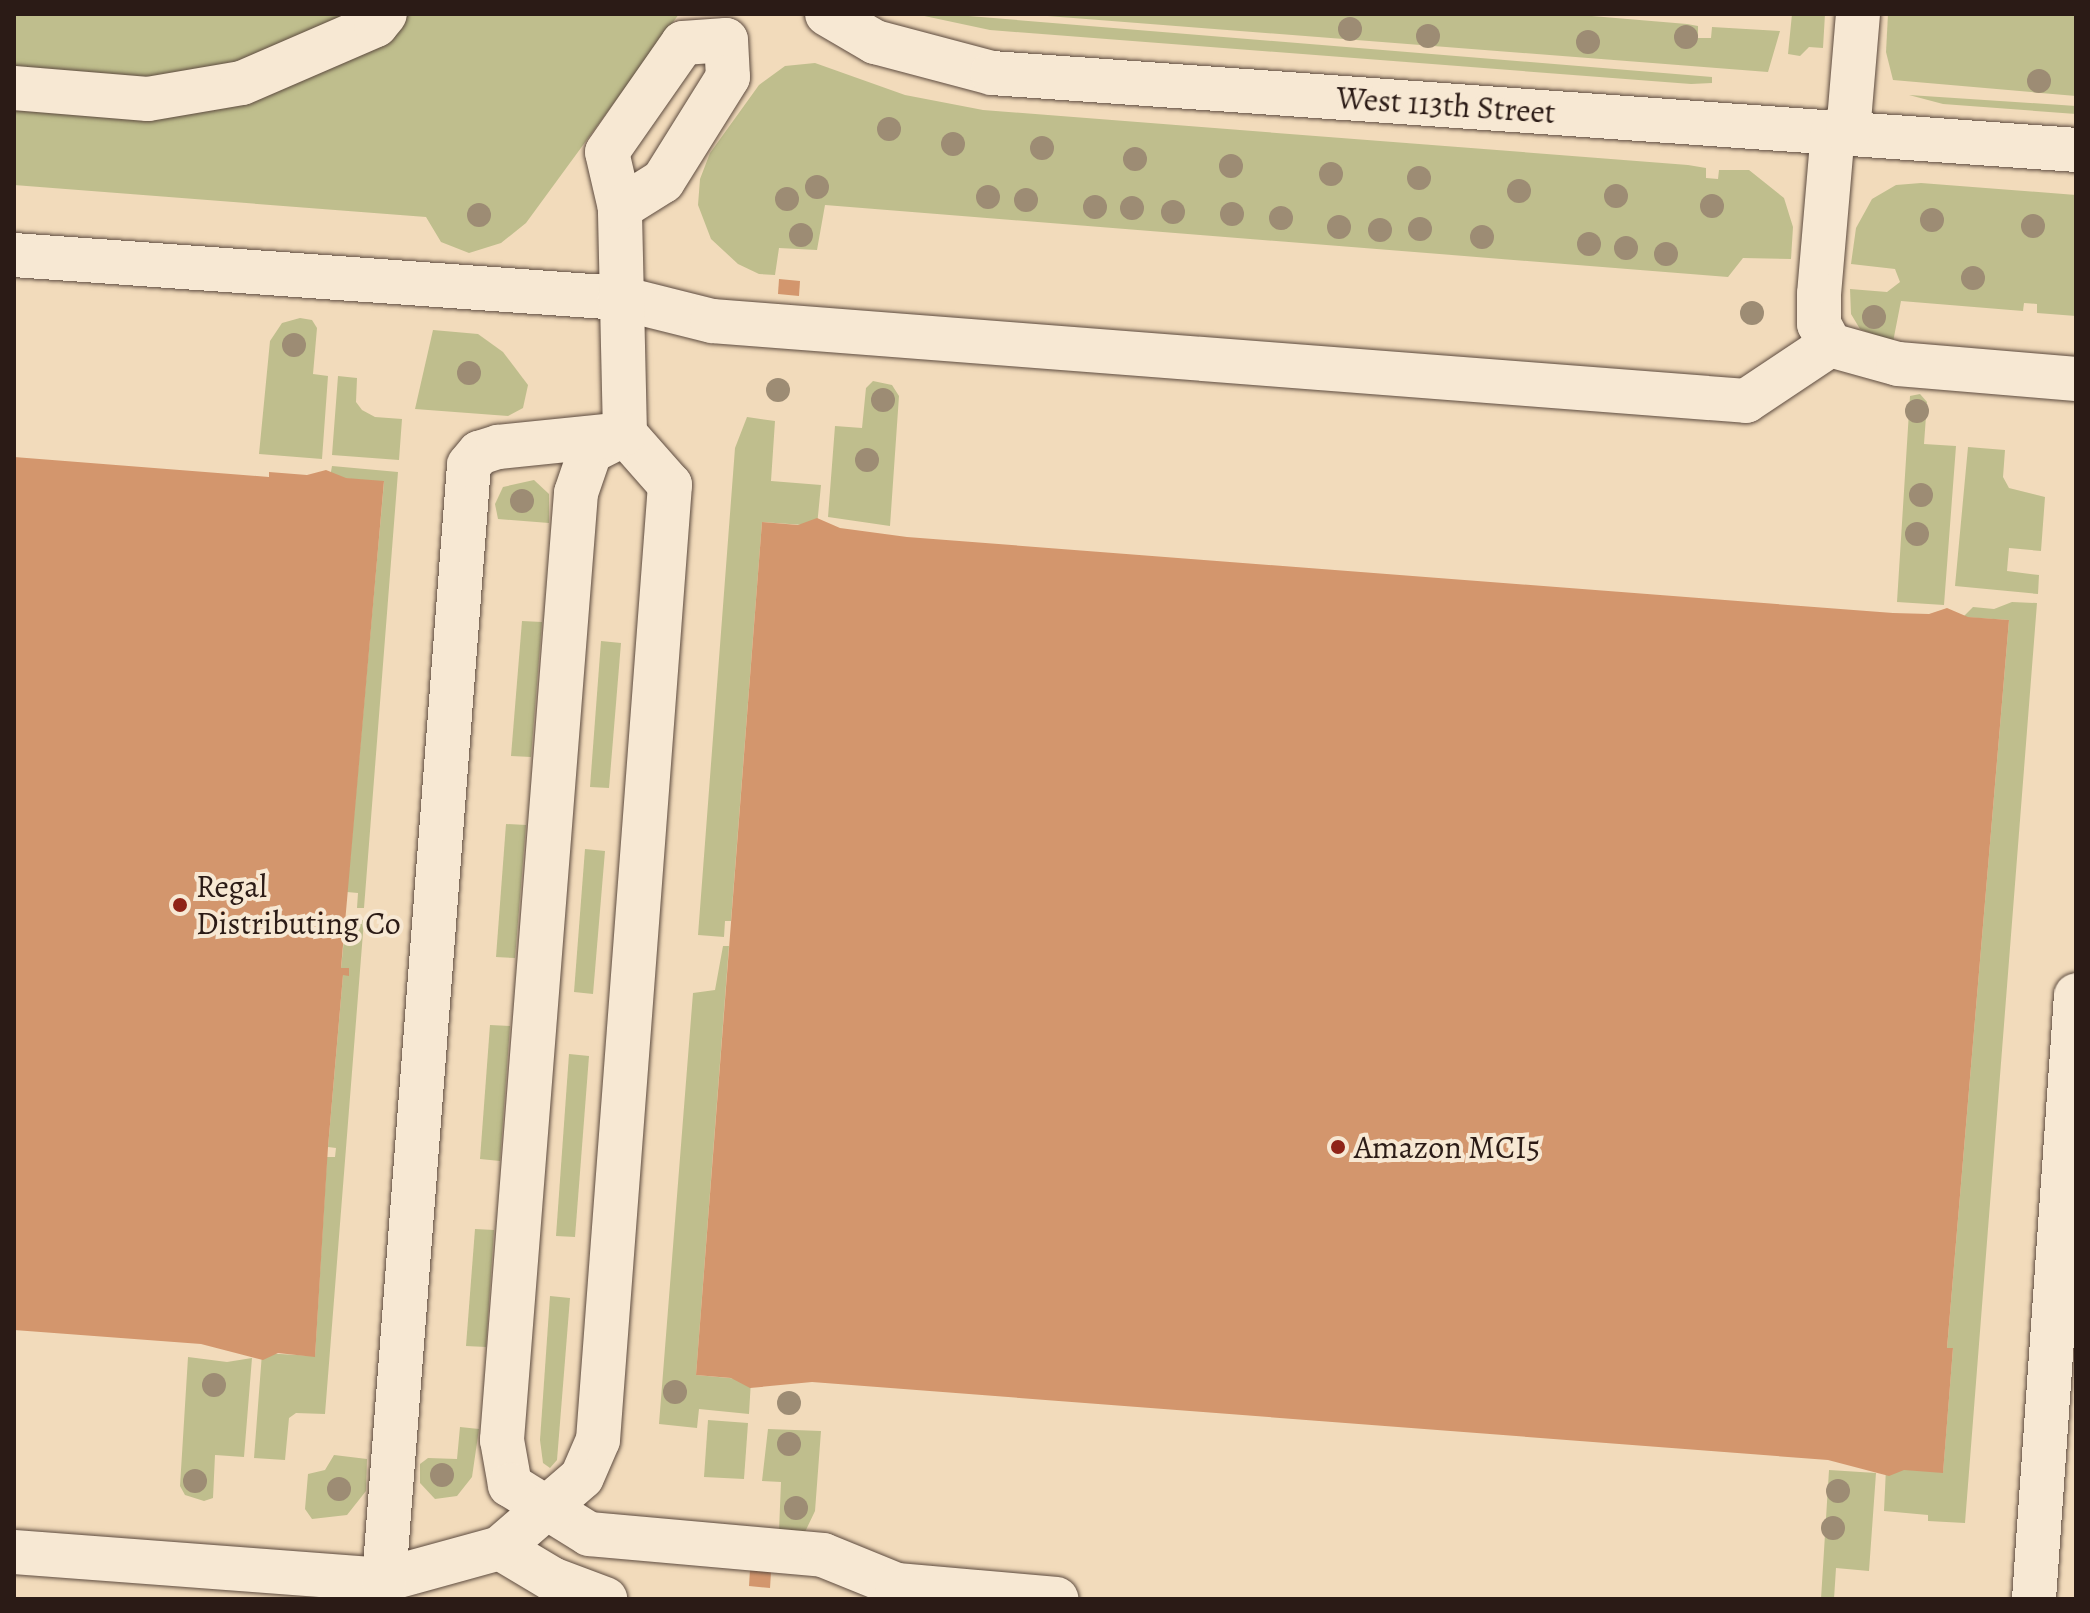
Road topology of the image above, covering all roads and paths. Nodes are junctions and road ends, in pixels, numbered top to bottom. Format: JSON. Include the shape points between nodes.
{"nodes":[{"id":1,"x":385,"y":14,"type":"edge"},
{"id":2,"x":827,"y":14,"type":"edge"},
{"id":3,"x":1858,"y":14,"type":"edge"},
{"id":4,"x":737,"y":27,"type":"edge"},
{"id":5,"x":14,"y":88,"type":"edge"},
{"id":6,"x":1840,"y":132,"type":"junction"},
{"id":7,"x":2076,"y":150,"type":"edge"},
{"id":8,"x":620,"y":208,"type":"junction"},
{"id":9,"x":14,"y":255,"type":"edge"},
{"id":10,"x":620,"y":298,"type":"junction"},
{"id":11,"x":1830,"y":345,"type":"junction"},
{"id":12,"x":2076,"y":379,"type":"edge"},
{"id":13,"x":625,"y":434,"type":"junction"},
{"id":14,"x":2076,"y":995,"type":"edge"},
{"id":15,"x":542,"y":1507,"type":"junction"},
{"id":16,"x":500,"y":1548,"type":"junction"},
{"id":17,"x":14,"y":1552,"type":"edge"},
{"id":18,"x":384,"y":1580,"type":"junction"},
{"id":19,"x":886,"y":1592,"type":"edge"},
{"id":20,"x":605,"y":1599,"type":"edge"},
{"id":21,"x":1056,"y":1599,"type":"edge"},
{"id":22,"x":2034,"y":1599,"type":"edge"}],
"edges":[{"from":1,"to":5,"type":"street","via":[[376,25],[242,83],[148,99]]},
{"from":2,"to":6,"type":"street","name":"West 113th Street","via":[[875,42],[992,73]]},
{"from":3,"to":6,"type":"street"},
{"from":4,"to":8,"type":"street","via":[[728,77],[663,181]]},
{"from":4,"to":8,"type":"street","via":[[683,43],[607,152]]},
{"from":6,"to":7,"type":"street","name":"West 113th Street"},
{"from":6,"to":11,"type":"street","via":[[1819,324]]},
{"from":8,"to":10,"type":"street"},
{"from":9,"to":10,"type":"street"},
{"from":10,"to":11,"type":"street","via":[[712,321],[1746,401]]},
{"from":10,"to":13,"type":"street"},
{"from":11,"to":12,"type":"street","via":[[1898,364]]},
{"from":13,"to":15,"type":"street","via":[[670,485],[598,1440],[582,1477]]},
{"from":13,"to":15,"type":"street","via":[[590,452],[576,493],[503,1424],[510,1485]]},
{"from":13,"to":18,"type":"street","via":[[498,447],[479,453],[469,465]]},
{"from":14,"to":22,"type":"street"},
{"from":15,"to":16,"type":"street"},
{"from":15,"to":19,"type":"street","via":[[589,1534],[823,1555]]},
{"from":16,"to":18,"type":"street"},
{"from":16,"to":20,"type":"street","via":[[552,1579]]},
{"from":17,"to":18,"type":"street"},
{"from":19,"to":21,"type":"street"}]}
